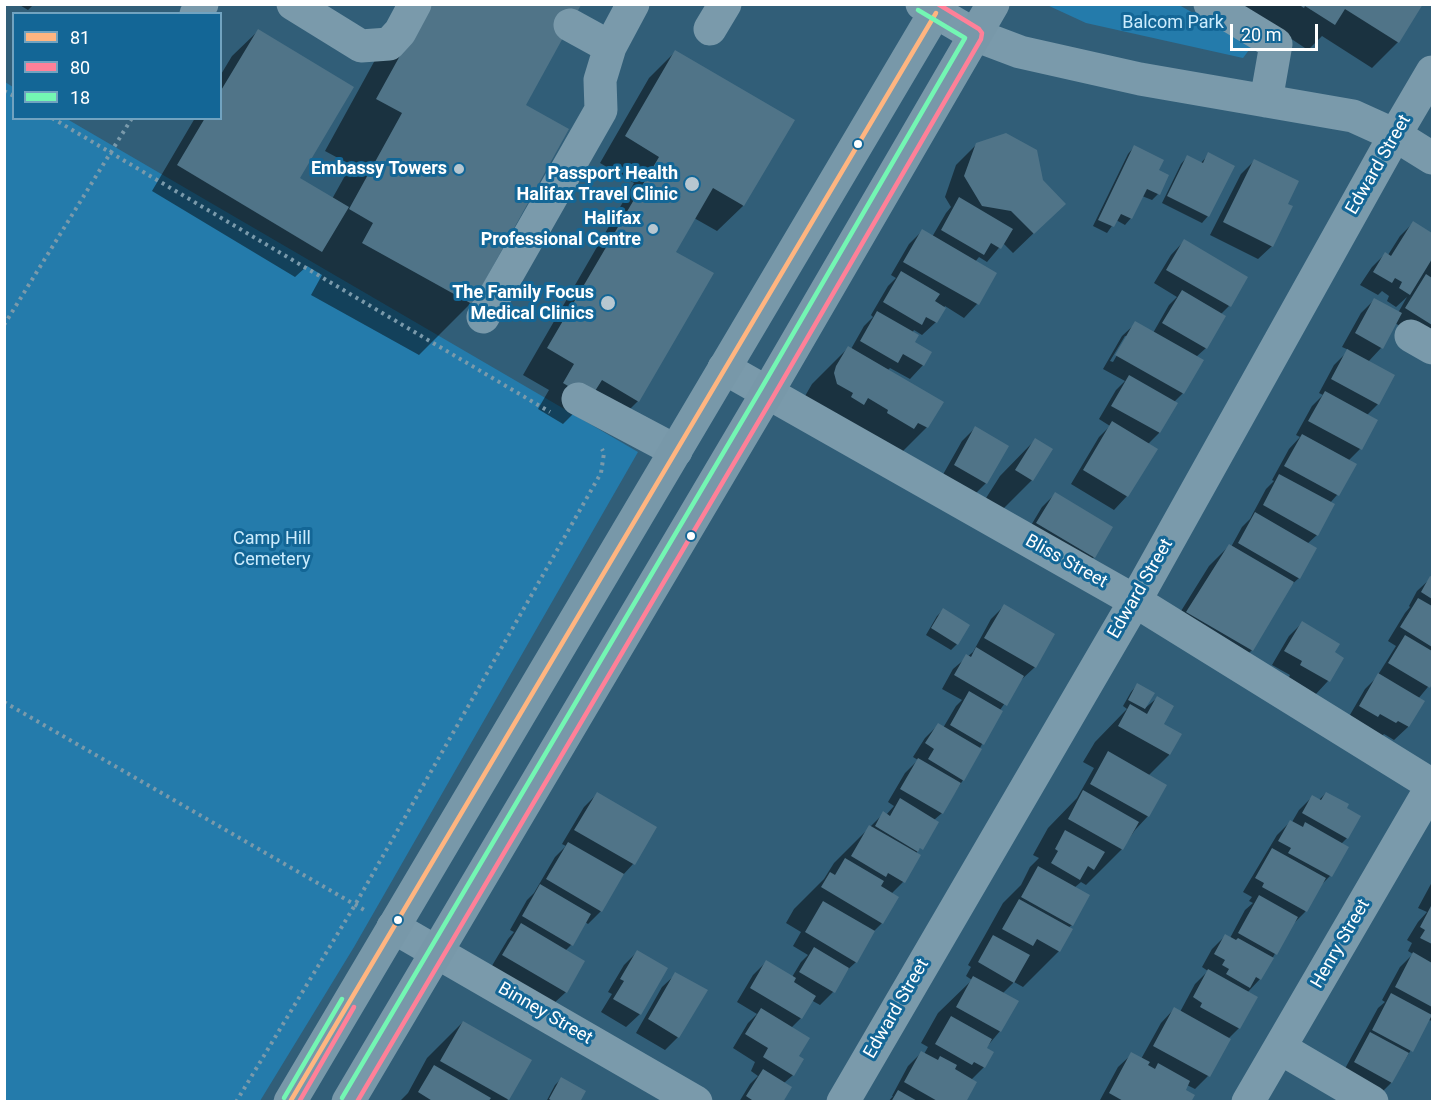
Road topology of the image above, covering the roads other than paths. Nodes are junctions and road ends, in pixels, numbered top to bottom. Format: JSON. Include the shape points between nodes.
{"nodes":[{"id":1,"x":293,"y":4,"type":"edge"},
{"id":2,"x":415,"y":4,"type":"edge"},
{"id":3,"x":633,"y":4,"type":"edge"},
{"id":4,"x":993,"y":4,"type":"edge"},
{"id":5,"x":1210,"y":4,"type":"edge"},
{"id":6,"x":933,"y":7,"type":"edge"},
{"id":7,"x":570,"y":25,"type":"dead end"},
{"id":8,"x":975,"y":35,"type":"junction"},
{"id":9,"x":610,"y":47,"type":"junction"},
{"id":10,"x":1432,"y":72,"type":"edge"},
{"id":11,"x":1266,"y":101,"type":"junction"},
{"id":12,"x":1395,"y":135,"type":"junction"},
{"id":13,"x":1432,"y":158,"type":"edge"},
{"id":14,"x":483,"y":317,"type":"dead end"},
{"id":15,"x":724,"y":368,"type":"junction"},
{"id":16,"x":766,"y":393,"type":"junction"},
{"id":17,"x":567,"y":408,"type":"road end"},
{"id":18,"x":676,"y":451,"type":"junction"},
{"id":19,"x":1135,"y":601,"type":"junction"},
{"id":20,"x":1432,"y":786,"type":"edge"},
{"id":21,"x":393,"y":927,"type":"junction"},
{"id":22,"x":436,"y":952,"type":"junction"},
{"id":23,"x":1280,"y":1048,"type":"junction"},
{"id":24,"x":290,"y":1101,"type":"edge"},
{"id":25,"x":348,"y":1101,"type":"edge"},
{"id":26,"x":696,"y":1101,"type":"edge"},
{"id":27,"x":843,"y":1101,"type":"edge"},
{"id":28,"x":1248,"y":1101,"type":"edge"},
{"id":29,"x":1372,"y":1101,"type":"edge"}],
"edges":[{"from":1,"to":2,"type":"street","via":[[361,46],[389,44]]},
{"from":3,"to":9,"type":"street"},
{"from":4,"to":8,"type":"main road"},
{"from":5,"to":11,"type":"street","via":[[1276,44]]},
{"from":6,"to":8,"type":"street"},
{"from":6,"to":15,"type":"main road"},
{"from":7,"to":9,"type":"street"},
{"from":8,"to":11,"type":"street","via":[[1042,57]]},
{"from":8,"to":16,"type":"main road"},
{"from":9,"to":14,"type":"street","via":[[600,80],[601,110]]},
{"from":10,"to":12,"type":"street","name":"Edward Street"},
{"from":11,"to":12,"type":"street","via":[[1353,116]]},
{"from":12,"to":13,"type":"street"},
{"from":12,"to":19,"type":"street","name":"Edward Street"},
{"from":15,"to":16,"type":"street","name":"Bliss Street"},
{"from":15,"to":18,"type":"main road"},
{"from":16,"to":19,"type":"street","name":"Bliss Street"},
{"from":16,"to":22,"type":"main road"},
{"from":17,"to":18,"type":"street"},
{"from":18,"to":21,"type":"main road"},
{"from":19,"to":20,"type":"street","name":"Bliss Street"},
{"from":19,"to":27,"type":"street","name":"Edward Street"},
{"from":20,"to":23,"type":"street","name":"Henry Street"},
{"from":21,"to":22,"type":"street","name":"Binney Street"},
{"from":21,"to":24,"type":"main road"},
{"from":22,"to":25,"type":"main road"},
{"from":22,"to":26,"type":"street","name":"Binney Street"},
{"from":23,"to":28,"type":"street","name":"Henry Street"},
{"from":23,"to":29,"type":"street"}]}
